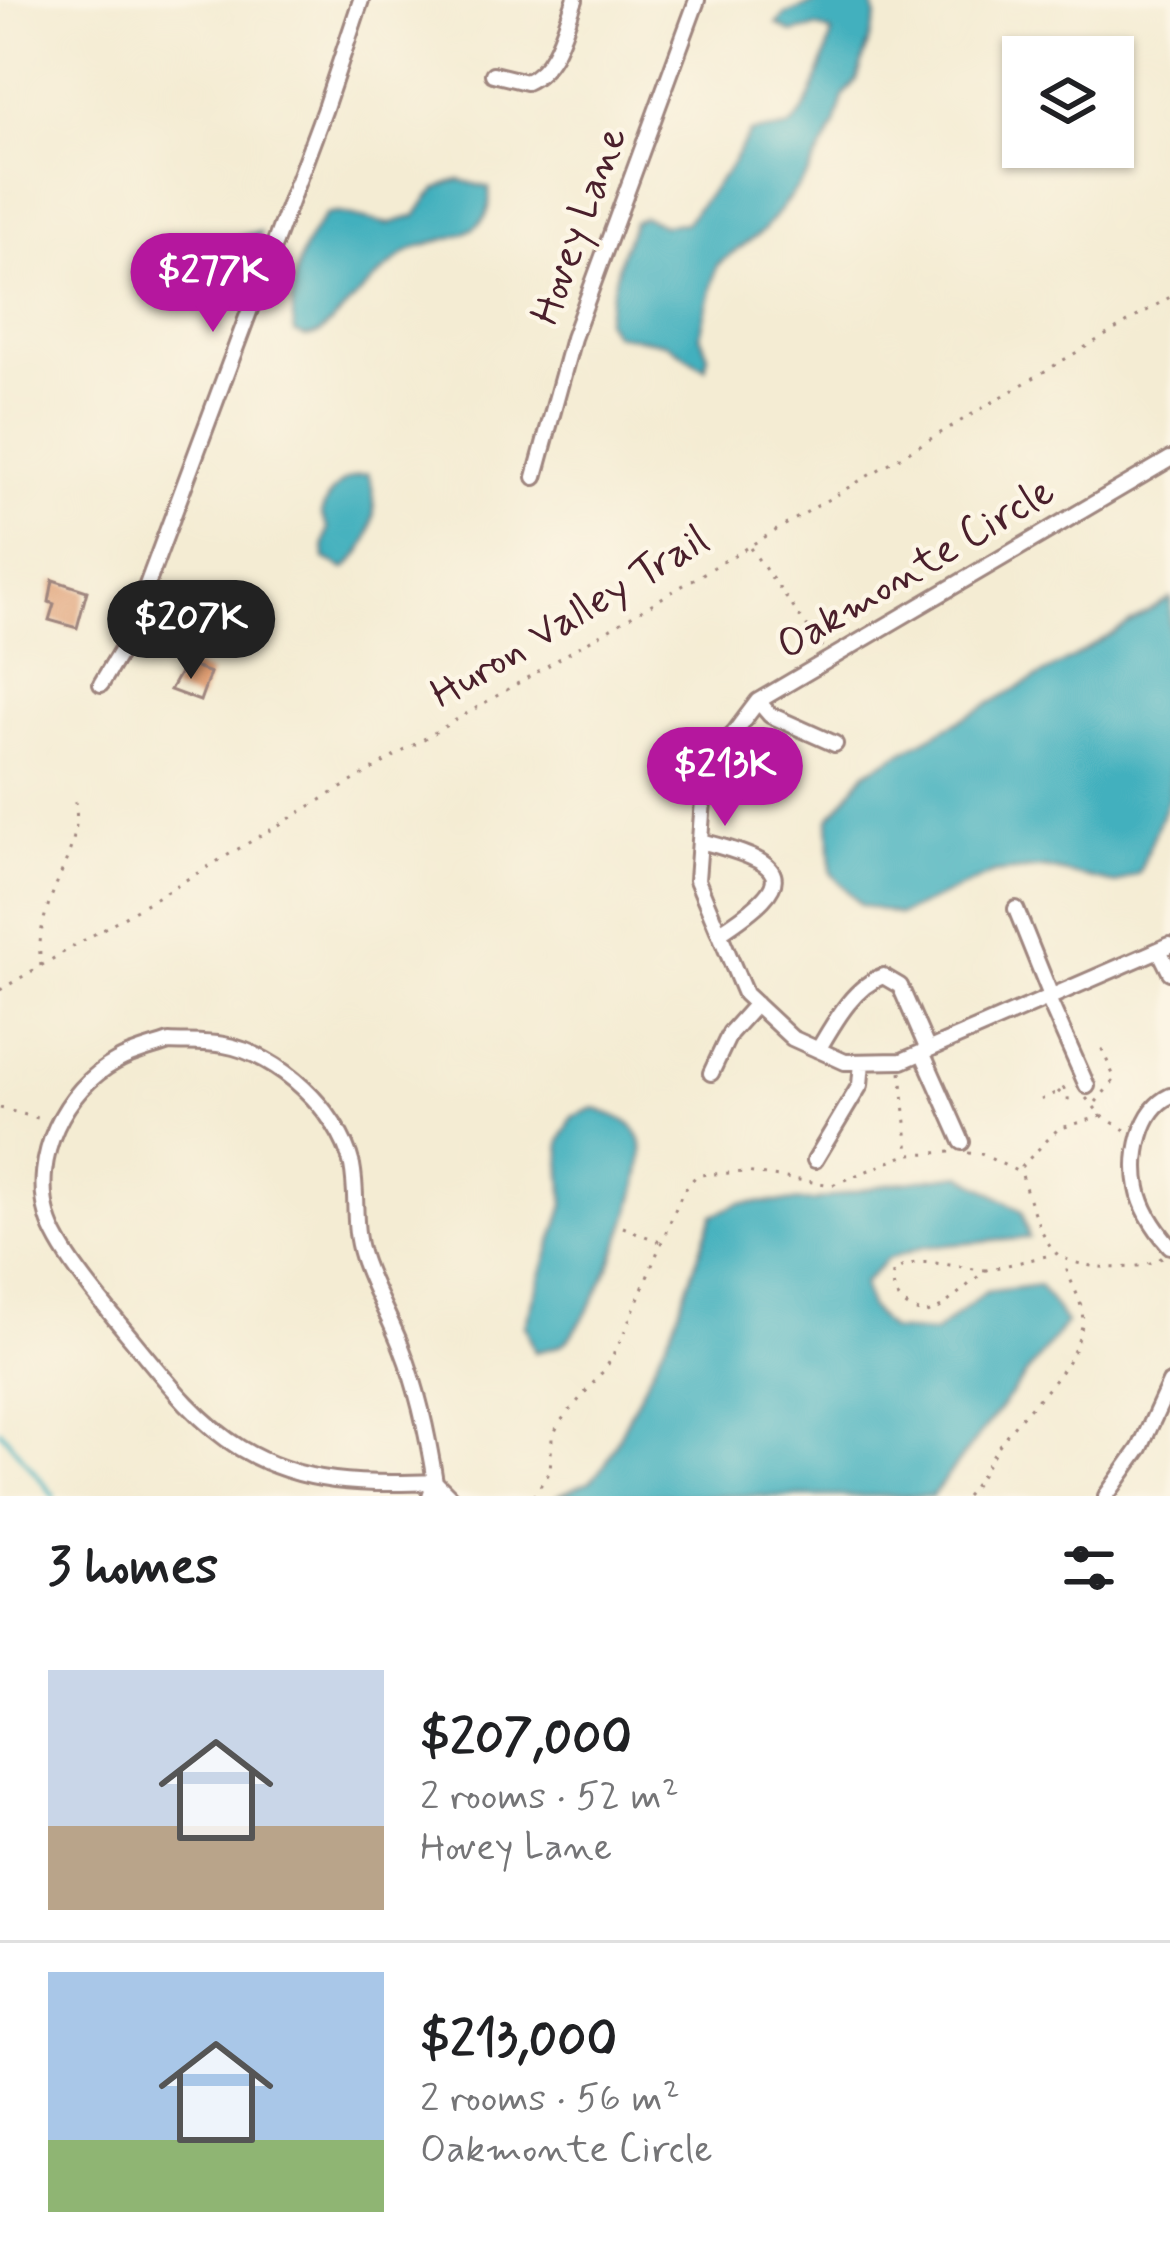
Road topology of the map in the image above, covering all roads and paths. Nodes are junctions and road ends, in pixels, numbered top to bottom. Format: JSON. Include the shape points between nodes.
{"nodes":[{"id":1,"x":361,"y":0,"type":"edge"},
{"id":2,"x":575,"y":0,"type":"edge"},
{"id":3,"x":697,"y":0,"type":"edge"},
{"id":4,"x":493,"y":74,"type":"dead end"},
{"id":5,"x":1170,"y":297,"type":"edge"},
{"id":6,"x":1170,"y":459,"type":"edge"},
{"id":7,"x":536,"y":477,"type":"dead end"},
{"id":8,"x":749,"y":547,"type":"junction"},
{"id":9,"x":830,"y":659,"type":"junction"},
{"id":10,"x":100,"y":684,"type":"dead end"},
{"id":11,"x":758,"y":701,"type":"junction"},
{"id":12,"x":836,"y":744,"type":"dead end"},
{"id":13,"x":74,"y":798,"type":"dead end"},
{"id":14,"x":700,"y":841,"type":"junction"},
{"id":15,"x":1016,"y":909,"type":"dead end"},
{"id":16,"x":719,"y":933,"type":"junction"},
{"id":17,"x":1165,"y":947,"type":"edge"},
{"id":18,"x":41,"y":966,"type":"junction"},
{"id":19,"x":1170,"y":972,"type":"edge"},
{"id":20,"x":0,"y":990,"type":"edge"},
{"id":21,"x":1050,"y":997,"type":"junction"},
{"id":22,"x":756,"y":1004,"type":"junction"},
{"id":23,"x":1099,"y":1042,"type":"dead end"},
{"id":24,"x":818,"y":1050,"type":"junction"},
{"id":25,"x":925,"y":1051,"type":"junction"},
{"id":26,"x":900,"y":1061,"type":"junction"},
{"id":27,"x":862,"y":1062,"type":"junction"},
{"id":28,"x":711,"y":1072,"type":"dead end"},
{"id":29,"x":1085,"y":1082,"type":"joint"},
{"id":30,"x":1058,"y":1091,"type":"junction"},
{"id":31,"x":1170,"y":1096,"type":"edge"},
{"id":32,"x":1041,"y":1100,"type":"dead end"},
{"id":33,"x":1094,"y":1106,"type":"junction"},
{"id":34,"x":0,"y":1108,"type":"edge"},
{"id":35,"x":1102,"y":1116,"type":"junction"},
{"id":36,"x":57,"y":1125,"type":"junction"},
{"id":37,"x":1139,"y":1137,"type":"junction"},
{"id":38,"x":962,"y":1142,"type":"dead end"},
{"id":39,"x":909,"y":1154,"type":"junction"},
{"id":40,"x":815,"y":1160,"type":"dead end"},
{"id":41,"x":1022,"y":1173,"type":"junction"},
{"id":42,"x":623,"y":1227,"type":"dead end"},
{"id":43,"x":662,"y":1243,"type":"junction"},
{"id":44,"x":1170,"y":1248,"type":"edge"},
{"id":45,"x":1057,"y":1253,"type":"junction"},
{"id":46,"x":1065,"y":1259,"type":"junction"},
{"id":47,"x":986,"y":1270,"type":"junction"},
{"id":48,"x":1170,"y":1383,"type":"edge"},
{"id":49,"x":432,"y":1489,"type":"edge"},
{"id":50,"x":449,"y":1496,"type":"edge"},
{"id":51,"x":533,"y":1496,"type":"edge"},
{"id":52,"x":966,"y":1496,"type":"edge"},
{"id":53,"x":1106,"y":1496,"type":"edge"}],
"edges":[{"from":1,"to":10,"type":"street","via":[[125,644]]},
{"from":2,"to":4,"type":"street","via":[[541,74],[526,82]]},
{"from":3,"to":7,"type":"street","name":"Hovey Lane","via":[[573,338]]},
{"from":5,"to":8,"type":"path","name":"Huron Valley Trail"},
{"from":6,"to":9,"type":"street","name":"Oakmonte Circle"},
{"from":8,"to":9,"type":"path"},
{"from":8,"to":18,"type":"path","name":"Huron Valley Trail"},
{"from":9,"to":11,"type":"street","name":"Oakmonte Circle"},
{"from":11,"to":12,"type":"street","via":[[770,715]]},
{"from":11,"to":14,"type":"street","name":"Oakmonte Circle","via":[[719,753]]},
{"from":13,"to":18,"type":"path","via":[[80,818],[39,928]]},
{"from":14,"to":16,"type":"street","name":"Oakmonte Circle","via":[[697,880]]},
{"from":14,"to":16,"type":"street","via":[[759,860],[775,884],[770,897]]},
{"from":15,"to":21,"type":"street"},
{"from":16,"to":22,"type":"street","name":"Oakmonte Circle"},
{"from":17,"to":19,"type":"street"},
{"from":17,"to":21,"type":"street","name":"Oakmonte Circle"},
{"from":18,"to":20,"type":"path","name":"Huron Valley Trail"},
{"from":21,"to":25,"type":"street","name":"Oakmonte Circle"},
{"from":21,"to":29,"type":"street"},
{"from":22,"to":24,"type":"street","name":"Oakmonte Circle"},
{"from":22,"to":28,"type":"street"},
{"from":23,"to":33,"type":"path","via":[[1115,1079]]},
{"from":24,"to":25,"type":"street","via":[[840,1013],[884,976],[900,986]]},
{"from":24,"to":27,"type":"street","name":"Oakmonte Circle"},
{"from":25,"to":26,"type":"street","name":"Oakmonte Circle"},
{"from":25,"to":38,"type":"street"},
{"from":26,"to":27,"type":"street","name":"Oakmonte Circle"},
{"from":26,"to":39,"type":"path"},
{"from":27,"to":40,"type":"street","via":[[860,1084]]},
{"from":29,"to":30,"type":"path"},
{"from":30,"to":32,"type":"path"},
{"from":30,"to":33,"type":"path"},
{"from":31,"to":37,"type":"street","via":[[1157,1102]]},
{"from":33,"to":35,"type":"path"},
{"from":34,"to":36,"type":"path"},
{"from":35,"to":37,"type":"path"},
{"from":35,"to":41,"type":"path","via":[[1058,1129],[1027,1156]]},
{"from":36,"to":49,"type":"street","via":[[46,1167],[48,1221],[178,1397],[238,1448],[296,1474]]},
{"from":36,"to":49,"type":"street","via":[[97,1074],[169,1042],[227,1045],[277,1068],[317,1100],[352,1166],[362,1257],[420,1403]]},
{"from":37,"to":44,"type":"street","via":[[1138,1188]]},
{"from":39,"to":41,"type":"path","via":[[981,1154]]},
{"from":39,"to":43,"type":"path","via":[[832,1185],[746,1172],[697,1175]]},
{"from":41,"to":45,"type":"path"},
{"from":42,"to":43,"type":"path"},
{"from":43,"to":51,"type":"path","via":[[606,1368],[557,1427],[550,1472]]},
{"from":44,"to":46,"type":"path","via":[[1136,1267]]},
{"from":45,"to":46,"type":"path"},
{"from":45,"to":47,"type":"path"},
{"from":46,"to":52,"type":"path","via":[[1083,1323],[1075,1344]]},
{"from":47,"to":47,"type":"path","via":[[925,1314],[900,1302],[892,1287],[893,1273],[916,1262]]},
{"from":48,"to":53,"type":"street"},
{"from":49,"to":50,"type":"street"}]}
